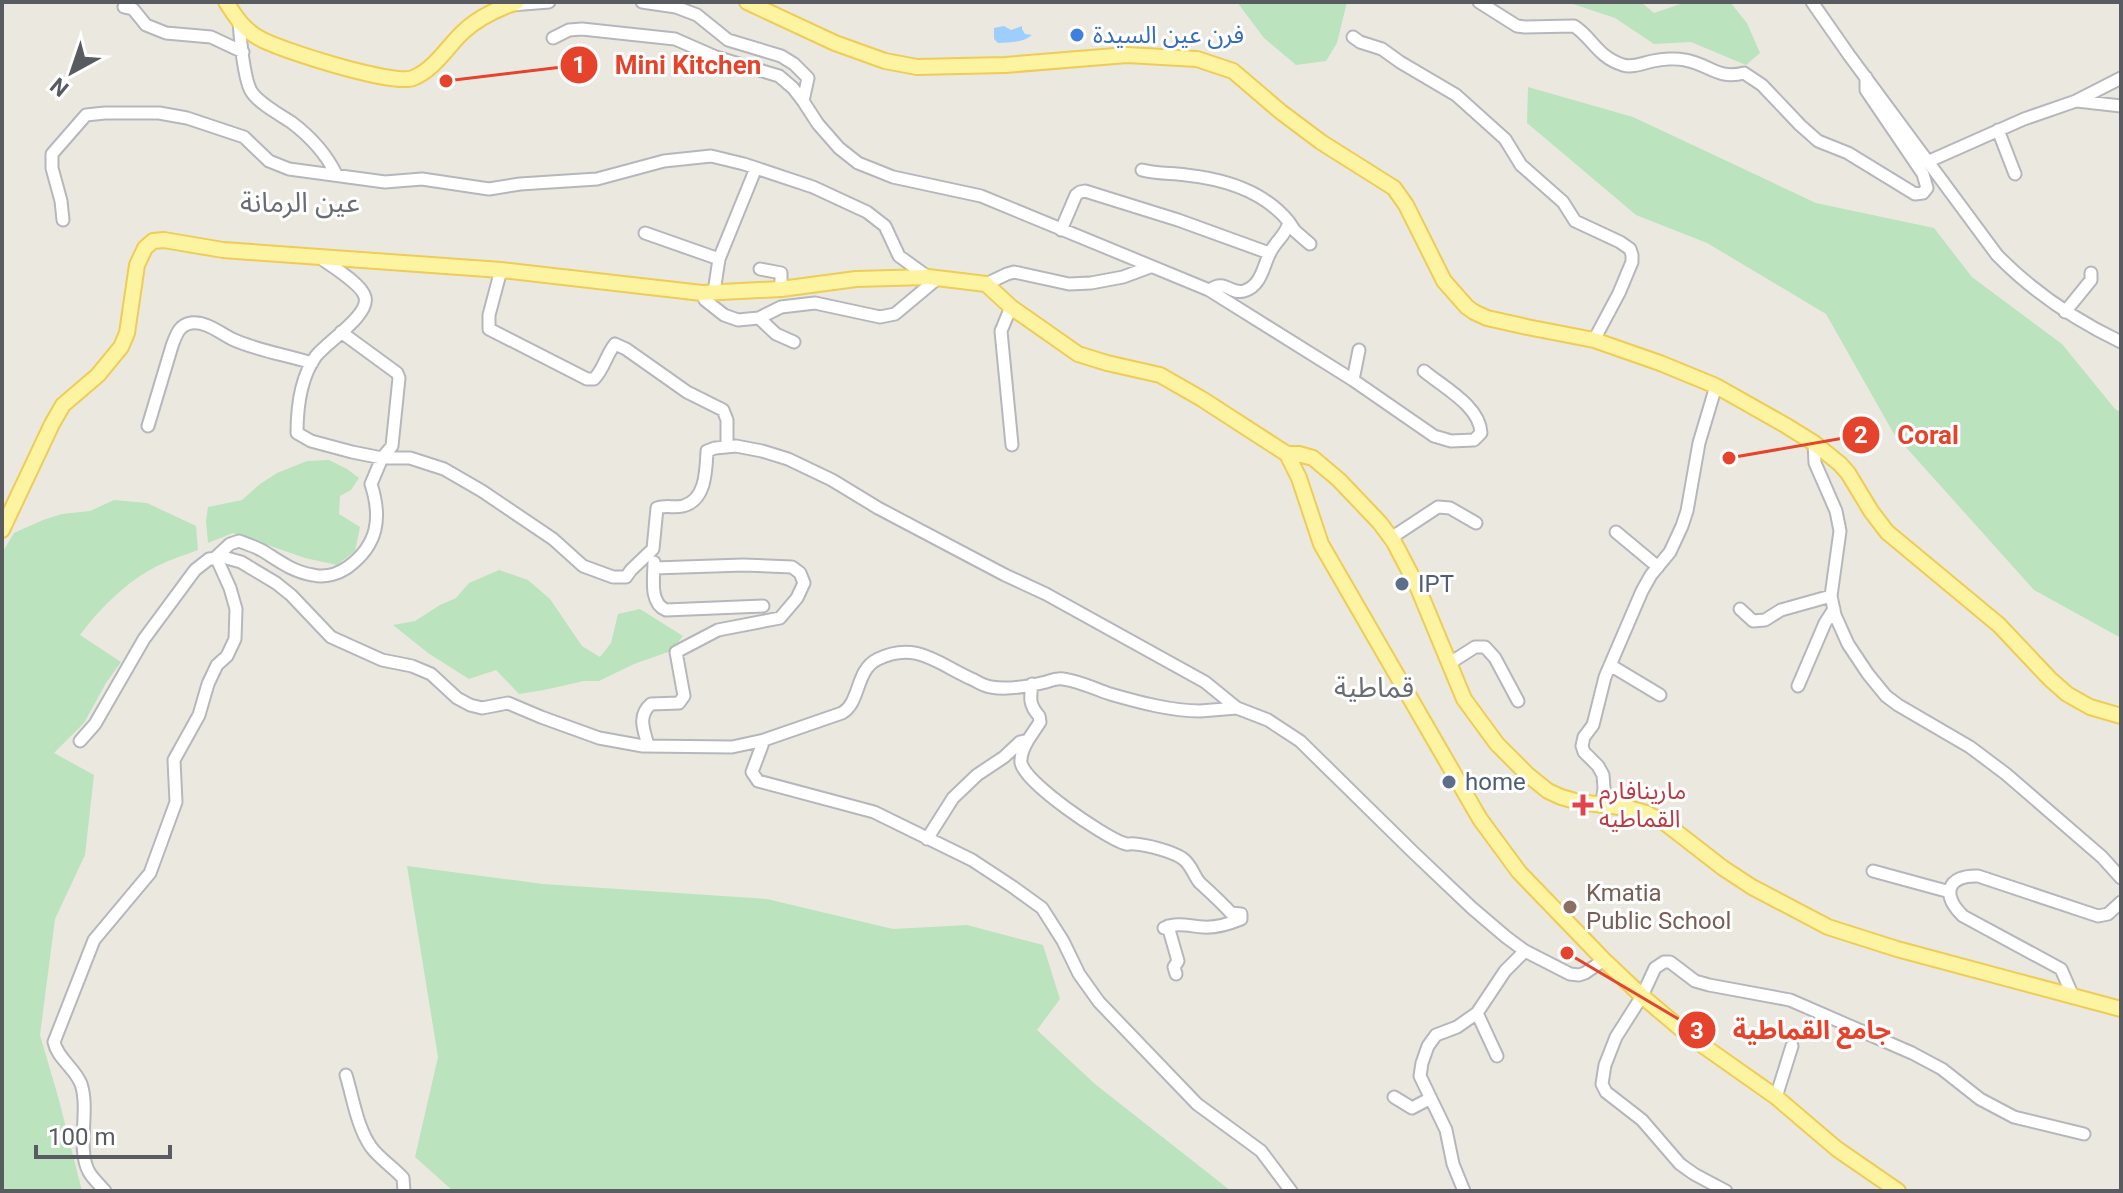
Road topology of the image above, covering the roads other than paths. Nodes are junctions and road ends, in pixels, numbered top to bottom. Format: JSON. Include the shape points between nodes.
{"nodes":[{"id":1,"x":226,"y":2,"type":"edge"},
{"id":2,"x":549,"y":2,"type":"edge"},
{"id":3,"x":642,"y":2,"type":"edge"},
{"id":4,"x":747,"y":2,"type":"edge"},
{"id":5,"x":1479,"y":2,"type":"edge"},
{"id":6,"x":1812,"y":2,"type":"edge"},
{"id":7,"x":514,"y":3,"type":"edge"},
{"id":8,"x":124,"y":7,"type":"dead end"},
{"id":9,"x":239,"y":22,"type":"junction"},
{"id":10,"x":1353,"y":37,"type":"dead end"},
{"id":11,"x":553,"y":38,"type":"dead end"},
{"id":12,"x":243,"y":52,"type":"junction"},
{"id":13,"x":1866,"y":77,"type":"junction"},
{"id":14,"x":2121,"y":78,"type":"edge"},
{"id":15,"x":803,"y":101,"type":"junction"},
{"id":16,"x":2076,"y":101,"type":"junction"},
{"id":17,"x":2121,"y":106,"type":"edge"},
{"id":18,"x":1998,"y":130,"type":"junction"},
{"id":19,"x":1927,"y":162,"type":"junction"},
{"id":20,"x":756,"y":168,"type":"junction"},
{"id":21,"x":1142,"y":170,"type":"dead end"},
{"id":22,"x":336,"y":174,"type":"junction"},
{"id":23,"x":2015,"y":174,"type":"dead end"},
{"id":24,"x":63,"y":220,"type":"dead end"},
{"id":25,"x":1289,"y":222,"type":"junction"},
{"id":26,"x":1061,"y":230,"type":"junction"},
{"id":27,"x":645,"y":233,"type":"dead end"},
{"id":28,"x":1310,"y":244,"type":"dead end"},
{"id":29,"x":1269,"y":253,"type":"junction"},
{"id":30,"x":319,"y":256,"type":"junction"},
{"id":31,"x":719,"y":259,"type":"junction"},
{"id":32,"x":1150,"y":267,"type":"junction"},
{"id":33,"x":760,"y":269,"type":"dead end"},
{"id":34,"x":501,"y":270,"type":"junction"},
{"id":35,"x":2091,"y":273,"type":"dead end"},
{"id":36,"x":933,"y":277,"type":"junction"},
{"id":37,"x":986,"y":284,"type":"junction"},
{"id":38,"x":781,"y":289,"type":"junction"},
{"id":39,"x":1209,"y":290,"type":"junction"},
{"id":40,"x":708,"y":292,"type":"junction"},
{"id":41,"x":1011,"y":307,"type":"junction"},
{"id":42,"x":2065,"y":312,"type":"junction"},
{"id":43,"x":759,"y":318,"type":"junction"},
{"id":44,"x":341,"y":332,"type":"junction"},
{"id":45,"x":1594,"y":340,"type":"junction"},
{"id":46,"x":794,"y":342,"type":"dead end"},
{"id":47,"x":2121,"y":342,"type":"edge"},
{"id":48,"x":1359,"y":350,"type":"dead end"},
{"id":49,"x":312,"y":363,"type":"junction"},
{"id":50,"x":1424,"y":371,"type":"dead end"},
{"id":51,"x":1353,"y":380,"type":"junction"},
{"id":52,"x":1716,"y":386,"type":"junction"},
{"id":53,"x":148,"y":426,"type":"dead end"},
{"id":54,"x":1814,"y":443,"type":"junction"},
{"id":55,"x":1012,"y":445,"type":"dead end"},
{"id":56,"x":727,"y":447,"type":"junction"},
{"id":57,"x":1287,"y":454,"type":"junction"},
{"id":58,"x":382,"y":458,"type":"junction"},
{"id":59,"x":1476,"y":523,"type":"dead end"},
{"id":60,"x":2,"y":530,"type":"edge"},
{"id":61,"x":1616,"y":532,"type":"dead end"},
{"id":62,"x":1391,"y":538,"type":"junction"},
{"id":63,"x":653,"y":549,"type":"junction"},
{"id":64,"x":216,"y":557,"type":"junction"},
{"id":65,"x":1658,"y":567,"type":"junction"},
{"id":66,"x":654,"y":568,"type":"junction"},
{"id":67,"x":1831,"y":596,"type":"junction"},
{"id":68,"x":763,"y":606,"type":"dead end"},
{"id":69,"x":1740,"y":609,"type":"dead end"},
{"id":70,"x":1834,"y":609,"type":"junction"},
{"id":71,"x":1450,"y":663,"type":"junction"},
{"id":72,"x":1610,"y":665,"type":"junction"},
{"id":73,"x":1032,"y":684,"type":"junction"},
{"id":74,"x":1798,"y":686,"type":"dead end"},
{"id":75,"x":1660,"y":695,"type":"dead end"},
{"id":76,"x":1518,"y":701,"type":"dead end"},
{"id":77,"x":1237,"y":708,"type":"junction"},
{"id":78,"x":2121,"y":716,"type":"edge"},
{"id":79,"x":764,"y":740,"type":"junction"},
{"id":80,"x":1028,"y":740,"type":"junction"},
{"id":81,"x":80,"y":741,"type":"dead end"},
{"id":82,"x":648,"y":745,"type":"junction"},
{"id":83,"x":1602,"y":804,"type":"junction"},
{"id":84,"x":927,"y":839,"type":"junction"},
{"id":85,"x":1873,"y":871,"type":"dead end"},
{"id":86,"x":2121,"y":878,"type":"edge"},
{"id":87,"x":1950,"y":892,"type":"junction"},
{"id":88,"x":2121,"y":902,"type":"edge"},
{"id":89,"x":1525,"y":951,"type":"junction"},
{"id":90,"x":1604,"y":960,"type":"junction"},
{"id":91,"x":1176,"y":974,"type":"dead end"},
{"id":92,"x":2072,"y":994,"type":"junction"},
{"id":93,"x":1642,"y":996,"type":"junction"},
{"id":94,"x":2121,"y":1009,"type":"edge"},
{"id":95,"x":1477,"y":1013,"type":"junction"},
{"id":96,"x":1792,"y":1046,"type":"dead end"},
{"id":97,"x":1497,"y":1056,"type":"dead end"},
{"id":98,"x":346,"y":1075,"type":"dead end"},
{"id":99,"x":1394,"y":1097,"type":"dead end"},
{"id":100,"x":1776,"y":1097,"type":"junction"},
{"id":101,"x":1429,"y":1099,"type":"junction"},
{"id":102,"x":2084,"y":1134,"type":"dead end"},
{"id":103,"x":105,"y":1191,"type":"edge"},
{"id":104,"x":404,"y":1191,"type":"edge"},
{"id":105,"x":1291,"y":1191,"type":"edge"},
{"id":106,"x":1464,"y":1191,"type":"edge"},
{"id":107,"x":1726,"y":1191,"type":"edge"},
{"id":108,"x":1898,"y":1191,"type":"edge"}],
"edges":[{"from":1,"to":9,"type":"main road"},
{"from":2,"to":7,"type":"street"},
{"from":3,"to":15,"type":"street","via":[[697,15],[728,40],[781,56],[808,78]]},
{"from":4,"to":45,"type":"main road","via":[[835,43],[917,67],[1127,55],[1197,59],[1233,71],[1321,142],[1394,188],[1444,281],[1467,307],[1487,318]]},
{"from":5,"to":13,"type":"street","via":[[1517,26],[1574,26],[1596,49],[1624,65],[1685,60],[1728,77],[1744,73],[1818,141],[1915,194],[1923,193],[1923,174],[1866,90]]},
{"from":6,"to":13,"type":"street"},
{"from":7,"to":9,"type":"main road","via":[[486,14],[431,66],[412,79],[400,80],[329,64],[259,38]]},
{"from":8,"to":12,"type":"street","via":[[166,33],[211,37]]},
{"from":9,"to":12,"type":"street"},
{"from":10,"to":45,"type":"street","via":[[1456,95],[1505,139],[1521,165],[1563,202],[1575,221],[1630,249],[1632,262]]},
{"from":11,"to":15,"type":"street","via":[[582,29],[675,39],[779,76]]},
{"from":12,"to":22,"type":"street","via":[[251,91],[312,139]]},
{"from":13,"to":19,"type":"street"},
{"from":14,"to":16,"type":"street"},
{"from":15,"to":26,"type":"street","via":[[839,148],[858,163],[893,177],[981,196]]},
{"from":16,"to":17,"type":"street"},
{"from":16,"to":18,"type":"street"},
{"from":18,"to":19,"type":"street"},
{"from":18,"to":23,"type":"street"},
{"from":19,"to":42,"type":"street","via":[[1997,255]]},
{"from":20,"to":22,"type":"street","via":[[698,157],[597,179],[489,189]]},
{"from":20,"to":31,"type":"street"},
{"from":20,"to":36,"type":"street","via":[[867,212],[885,226],[899,256]]},
{"from":21,"to":25,"type":"street","via":[[1240,186]]},
{"from":22,"to":24,"type":"street","via":[[289,169],[269,161],[244,137],[187,118],[159,113],[86,115],[52,154]]},
{"from":25,"to":28,"type":"street"},
{"from":25,"to":29,"type":"street"},
{"from":26,"to":29,"type":"street","via":[[1076,195],[1085,191]]},
{"from":26,"to":32,"type":"street"},
{"from":27,"to":31,"type":"street"},
{"from":29,"to":39,"type":"street","via":[[1259,279],[1249,288],[1217,284]]},
{"from":30,"to":34,"type":"main road"},
{"from":30,"to":44,"type":"street","via":[[366,298],[365,308]]},
{"from":30,"to":60,"type":"main road","via":[[153,241],[137,265],[121,347],[63,405]]},
{"from":31,"to":40,"type":"street"},
{"from":32,"to":37,"type":"street","via":[[1091,283],[1069,284],[1014,272]]},
{"from":32,"to":39,"type":"street"},
{"from":33,"to":38,"type":"street","via":[[781,273]]},
{"from":34,"to":40,"type":"main road"},
{"from":34,"to":56,"type":"street","via":[[489,329],[587,379],[600,372],[615,344],[626,349],[723,410]]},
{"from":35,"to":42,"type":"street"},
{"from":36,"to":37,"type":"main road"},
{"from":36,"to":38,"type":"main road","via":[[856,279]]},
{"from":36,"to":43,"type":"street","via":[[895,314],[880,317],[815,303],[781,307]]},
{"from":37,"to":41,"type":"main road"},
{"from":38,"to":40,"type":"main road"},
{"from":39,"to":51,"type":"street"},
{"from":40,"to":43,"type":"street","via":[[705,300],[724,315]]},
{"from":41,"to":55,"type":"street","via":[[1001,331]]},
{"from":41,"to":57,"type":"main road","via":[[1078,354],[1160,375]]},
{"from":42,"to":47,"type":"street"},
{"from":43,"to":46,"type":"street"},
{"from":44,"to":49,"type":"street"},
{"from":44,"to":58,"type":"street","via":[[399,378],[392,446]]},
{"from":45,"to":52,"type":"main road"},
{"from":48,"to":51,"type":"street"},
{"from":49,"to":53,"type":"street","via":[[236,341],[212,327],[194,322],[182,326]]},
{"from":49,"to":58,"type":"street","via":[[297,405],[297,433]]},
{"from":50,"to":51,"type":"street","via":[[1476,417],[1481,433],[1474,440],[1434,436]]},
{"from":52,"to":54,"type":"main road"},
{"from":52,"to":65,"type":"street","via":[[1687,511]]},
{"from":54,"to":67,"type":"street","via":[[1817,471],[1840,531]]},
{"from":54,"to":78,"type":"main road","via":[[1848,473],[1887,532],[1999,625],[2050,679],[2080,702]]},
{"from":56,"to":63,"type":"street","via":[[707,451],[704,482],[694,500],[657,508]]},
{"from":56,"to":77,"type":"street","via":[[788,459],[832,480],[1205,682]]},
{"from":57,"to":62,"type":"main road","via":[[1313,458]]},
{"from":57,"to":90,"type":"main road","via":[[1321,544],[1480,819],[1509,861]]},
{"from":58,"to":63,"type":"street","via":[[410,458],[444,469],[553,539],[583,566],[613,577],[626,577]]},
{"from":58,"to":64,"type":"street","via":[[371,484],[374,536],[362,556],[339,573],[317,577],[298,572],[239,541]]},
{"from":59,"to":62,"type":"street","via":[[1438,507]]},
{"from":61,"to":65,"type":"street"},
{"from":62,"to":71,"type":"main road"},
{"from":63,"to":66,"type":"street"},
{"from":64,"to":81,"type":"street","via":[[202,562],[161,616]]},
{"from":64,"to":82,"type":"street","via":[[241,562],[276,583],[331,637],[431,674],[470,705],[508,703],[599,738]]},
{"from":64,"to":103,"type":"street","via":[[236,609],[235,639],[217,665],[199,715],[174,760],[176,802],[150,873],[94,940],[54,1042],[81,1084],[86,1164]]},
{"from":65,"to":72,"type":"street"},
{"from":66,"to":68,"type":"street","via":[[655,601],[666,610]]},
{"from":66,"to":82,"type":"street","via":[[792,567],[804,583],[780,618],[718,630],[676,652],[684,696],[679,703],[651,704],[643,711]]},
{"from":67,"to":69,"type":"street","via":[[1765,620],[1753,621]]},
{"from":67,"to":70,"type":"street"},
{"from":70,"to":74,"type":"street"},
{"from":70,"to":86,"type":"street","via":[[1848,644],[1886,696],[2006,774]]},
{"from":71,"to":76,"type":"street","via":[[1475,647],[1488,649]]},
{"from":71,"to":83,"type":"main road","via":[[1474,714],[1528,775],[1561,797]]},
{"from":72,"to":75,"type":"street"},
{"from":72,"to":83,"type":"street","via":[[1582,746],[1603,775]]},
{"from":73,"to":77,"type":"street","via":[[1066,679],[1172,708]]},
{"from":73,"to":79,"type":"street","via":[[991,687],[910,651],[870,664],[847,711]]},
{"from":73,"to":80,"type":"street","via":[[1032,709],[1040,722]]},
{"from":77,"to":89,"type":"street","via":[[1300,741],[1472,908]]},
{"from":79,"to":82,"type":"street","via":[[732,747]]},
{"from":79,"to":84,"type":"street","via":[[752,772],[758,781],[874,812]]},
{"from":80,"to":84,"type":"street","via":[[953,798]]},
{"from":80,"to":91,"type":"street","via":[[1021,763],[1057,801],[1127,845],[1181,858],[1231,913],[1241,914],[1241,919],[1220,926],[1166,927],[1178,961]]},
{"from":83,"to":92,"type":"main road","via":[[1646,813],[1665,823],[1752,887],[1828,927]]},
{"from":84,"to":105,"type":"street","via":[[972,860],[1042,908],[1099,1002],[1197,1104],[1261,1151]]},
{"from":85,"to":87,"type":"street"},
{"from":87,"to":88,"type":"street","via":[[1959,879],[1978,876],[2098,916]]},
{"from":87,"to":92,"type":"street","via":[[1953,906],[1963,916],[2061,969]]},
{"from":89,"to":90,"type":"street","via":[[1570,974],[1585,973]]},
{"from":89,"to":95,"type":"street"},
{"from":90,"to":93,"type":"main road"},
{"from":92,"to":94,"type":"main road"},
{"from":93,"to":100,"type":"main road"},
{"from":93,"to":102,"type":"street","via":[[1655,968],[1670,962],[1695,981],[1790,1000],[1912,1053],[2014,1117]]},
{"from":93,"to":107,"type":"street","via":[[1616,1037],[1605,1065],[1604,1089],[1642,1120],[1680,1164]]},
{"from":95,"to":97,"type":"street"},
{"from":95,"to":101,"type":"street","via":[[1436,1035],[1428,1046],[1420,1076]]},
{"from":96,"to":100,"type":"street"},
{"from":98,"to":104,"type":"street","via":[[370,1145],[403,1178]]},
{"from":99,"to":101,"type":"street","via":[[1412,1108]]},
{"from":100,"to":108,"type":"main road"},
{"from":101,"to":106,"type":"street","via":[[1446,1130]]}]}
